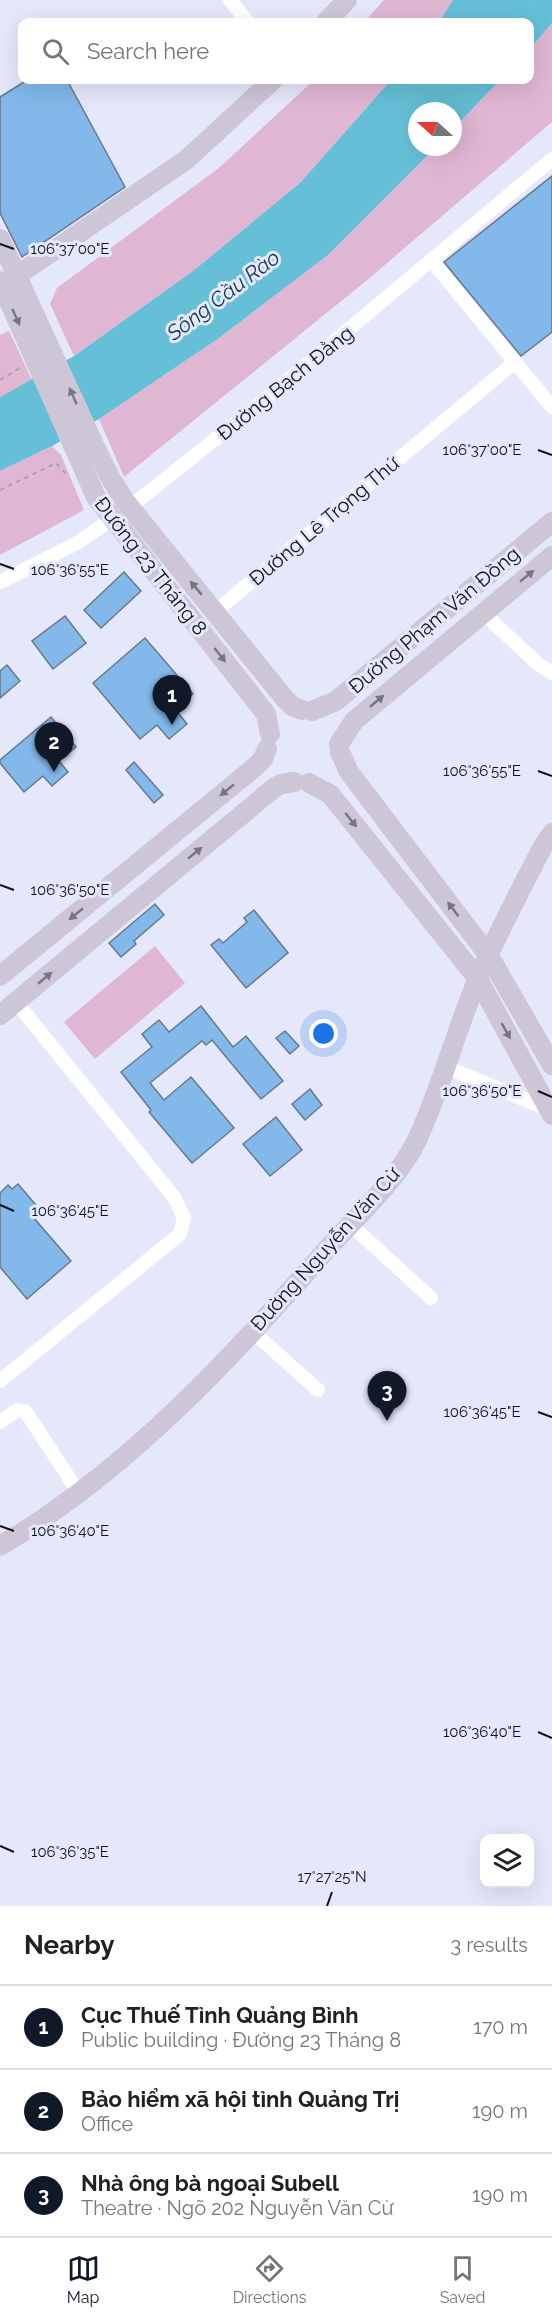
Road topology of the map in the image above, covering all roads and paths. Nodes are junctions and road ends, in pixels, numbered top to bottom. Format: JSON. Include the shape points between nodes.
{"nodes":[{"id":1,"x":230,"y":0,"type":"edge"},
{"id":2,"x":347,"y":0,"type":"edge"},
{"id":3,"x":245,"y":18,"type":"edge"},
{"id":4,"x":330,"y":18,"type":"edge"},
{"id":5,"x":269,"y":84,"type":"edge"},
{"id":6,"x":552,"y":159,"type":"edge"},
{"id":7,"x":0,"y":239,"type":"edge"},
{"id":8,"x":432,"y":261,"type":"junction"},
{"id":9,"x":5,"y":282,"type":"edge"},
{"id":10,"x":42,"y":350,"type":"junction"},
{"id":11,"x":515,"y":362,"type":"junction"},
{"id":12,"x":552,"y":407,"type":"edge"},
{"id":13,"x":69,"y":478,"type":"dead end"},
{"id":14,"x":0,"y":490,"type":"edge"},
{"id":15,"x":130,"y":507,"type":"junction"},
{"id":16,"x":112,"y":519,"type":"junction"},
{"id":17,"x":552,"y":522,"type":"edge"},
{"id":18,"x":552,"y":556,"type":"edge"},
{"id":19,"x":0,"y":582,"type":"edge"},
{"id":20,"x":216,"y":611,"type":"junction"},
{"id":21,"x":483,"y":613,"type":"junction"},
{"id":22,"x":552,"y":674,"type":"edge"},
{"id":23,"x":307,"y":711,"type":"junction"},
{"id":24,"x":269,"y":741,"type":"junction"},
{"id":25,"x":340,"y":748,"type":"junction"},
{"id":26,"x":301,"y":782,"type":"junction"},
{"id":27,"x":549,"y":847,"type":"edge"},
{"id":28,"x":489,"y":956,"type":"junction"},
{"id":29,"x":0,"y":976,"type":"edge"},
{"id":30,"x":478,"y":980,"type":"junction"},
{"id":31,"x":0,"y":983,"type":"edge"},
{"id":32,"x":16,"y":1002,"type":"junction"},
{"id":33,"x":0,"y":1015,"type":"edge"},
{"id":34,"x":552,"y":1065,"type":"edge"},
{"id":35,"x":446,"y":1067,"type":"junction"},
{"id":36,"x":551,"y":1111,"type":"edge"},
{"id":37,"x":350,"y":1224,"type":"junction"},
{"id":38,"x":431,"y":1298,"type":"dead end"},
{"id":39,"x":252,"y":1331,"type":"junction"},
{"id":40,"x":0,"y":1382,"type":"edge"},
{"id":41,"x":318,"y":1390,"type":"dead end"},
{"id":42,"x":0,"y":1422,"type":"edge"},
{"id":43,"x":80,"y":1493,"type":"junction"},
{"id":44,"x":0,"y":1546,"type":"edge"}],
"edges":[{"from":1,"to":3,"type":"street"},
{"from":2,"to":4,"type":"street"},
{"from":5,"to":9,"type":"street","via":[[186,160]]},
{"from":6,"to":8,"type":"street","name":"Đường Bạch Đằng"},
{"from":7,"to":9,"type":"street"},
{"from":8,"to":11,"type":"street"},
{"from":8,"to":15,"type":"street","name":"Đường Bạch Đằng"},
{"from":9,"to":10,"type":"street"},
{"from":15,"to":10,"type":"street","name":"Đường 23 Tháng 8","one_way":true},
{"from":10,"to":16,"type":"street","name":"Đường 23 Tháng 8","via":[[76,455],[96,497]]},
{"from":11,"to":12,"type":"street"},
{"from":11,"to":20,"type":"street","name":"Đường Lê Trọng Thứ"},
{"from":13,"to":14,"type":"path","via":[[56,463]]},
{"from":15,"to":16,"type":"street","name":"Đường Bạch Đằng"},
{"from":20,"to":15,"type":"street","name":"Đường 23 Tháng 8","one_way":true},
{"from":16,"to":19,"type":"street","name":"Đường Bạch Đằng","via":[[77,543]]},
{"from":16,"to":24,"type":"street","name":"Đường 23 Tháng 8","one_way":true,"via":[[267,714]]},
{"from":17,"to":23,"type":"street","name":"Đường Phạm Văn Đồng","via":[[336,700]]},
{"from":21,"to":18,"type":"street","name":"Đường Phạm Văn Đồng","one_way":true},
{"from":20,"to":23,"type":"street","name":"Đường 23 Tháng 8","via":[[285,699]]},
{"from":21,"to":22,"type":"street"},
{"from":25,"to":21,"type":"street","name":"Đường Phạm Văn Đồng","one_way":true,"via":[[354,721]]},
{"from":23,"to":24,"type":"street","via":[[282,717]]},
{"from":23,"to":25,"type":"street","via":[[327,718],[340,738]]},
{"from":24,"to":26,"type":"street","via":[[275,769],[283,777]]},
{"from":24,"to":29,"type":"street","one_way":true,"via":[[263,759],[255,767]]},
{"from":25,"to":26,"type":"street","via":[[332,770],[324,777]]},
{"from":28,"to":25,"type":"street","one_way":true,"via":[[350,772]]},
{"from":26,"to":30,"type":"street","one_way":true,"via":[[330,794]]},
{"from":32,"to":26,"type":"street","one_way":true,"via":[[274,788]]},
{"from":27,"to":28,"type":"street","name":"Đường Nguyễn Văn Cừ"},
{"from":28,"to":30,"type":"street","name":"Đường Nguyễn Văn Cừ"},
{"from":28,"to":34,"type":"street"},
{"from":30,"to":35,"type":"street","name":"Đường Nguyễn Văn Cừ"},
{"from":30,"to":36,"type":"street","one_way":true},
{"from":31,"to":32,"type":"street"},
{"from":32,"to":33,"type":"street"},
{"from":32,"to":40,"type":"street","via":[[174,1197],[184,1218],[180,1233]]},
{"from":35,"to":36,"type":"street"},
{"from":35,"to":37,"type":"street","name":"Đường Nguyễn Văn Cừ","via":[[416,1140],[399,1169]]},
{"from":37,"to":38,"type":"street"},
{"from":37,"to":39,"type":"street","name":"Đường Nguyễn Văn Cừ"},
{"from":39,"to":41,"type":"street"},
{"from":39,"to":43,"type":"street","name":"Đường Nguyễn Văn Cừ","via":[[152,1434]]},
{"from":42,"to":43,"type":"street","via":[[17,1410],[26,1412]]},
{"from":43,"to":44,"type":"street","name":"Đường Nguyễn Văn Cừ"}]}
